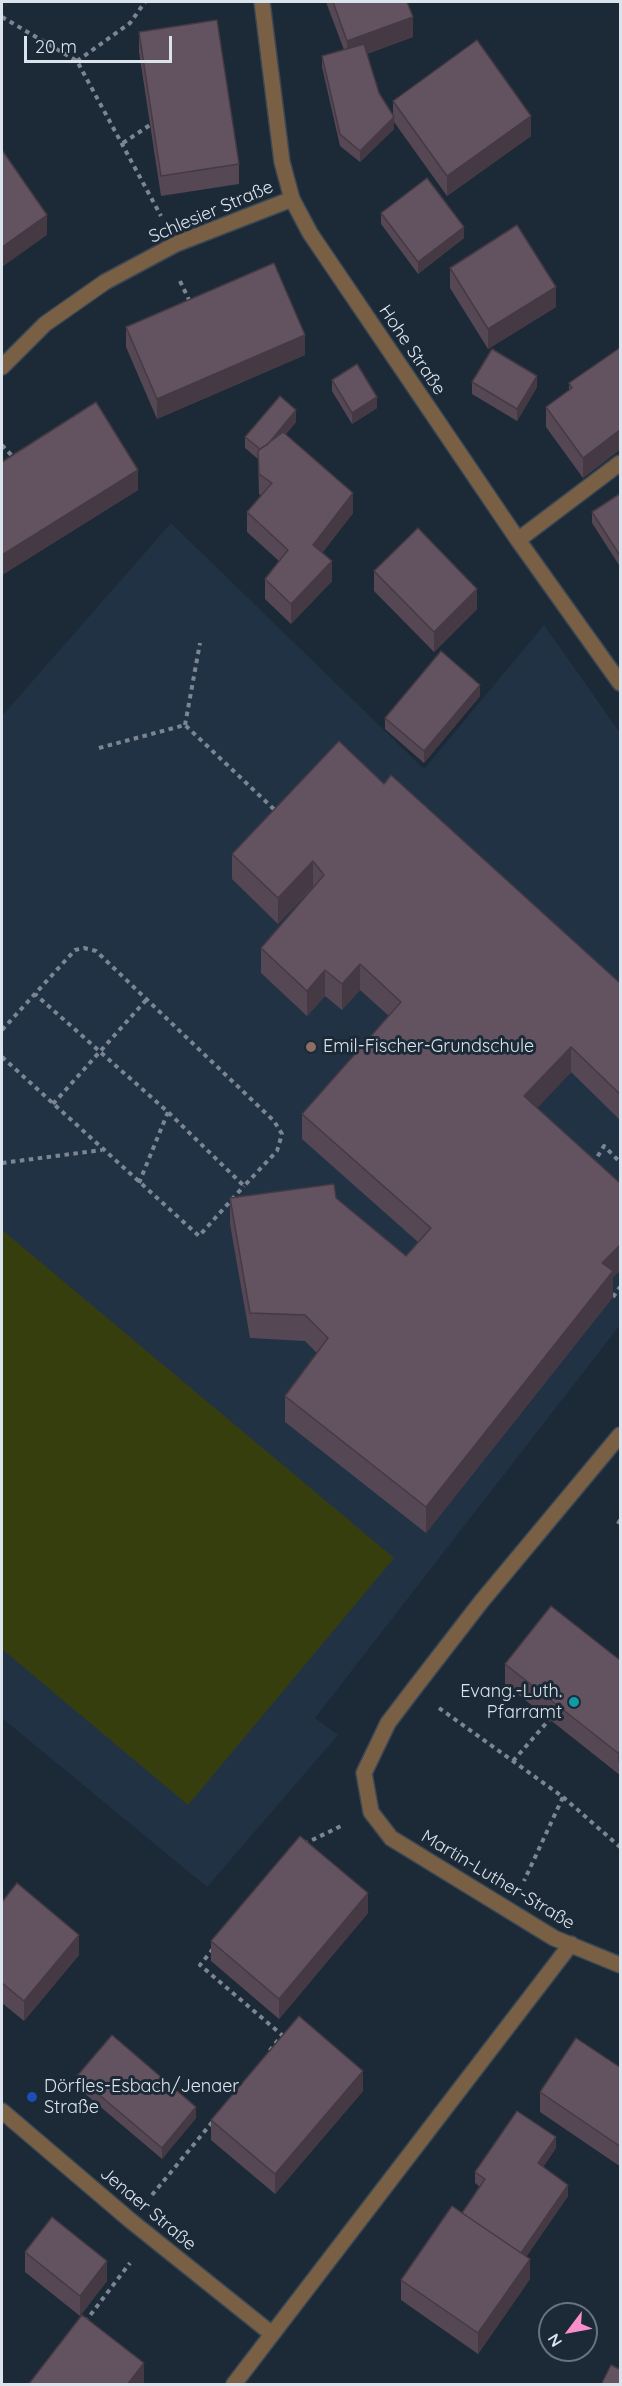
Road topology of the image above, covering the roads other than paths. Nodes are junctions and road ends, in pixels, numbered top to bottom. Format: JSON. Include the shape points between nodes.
{"nodes":[{"id":1,"x":262,"y":2,"type":"edge"},
{"id":2,"x":292,"y":199,"type":"junction"},
{"id":3,"x":2,"y":367,"type":"edge"},
{"id":4,"x":621,"y":463,"type":"edge"},
{"id":5,"x":518,"y":540,"type":"junction"},
{"id":6,"x":621,"y":683,"type":"edge"},
{"id":7,"x":621,"y":1435,"type":"edge"},
{"id":8,"x":571,"y":1944,"type":"junction"},
{"id":9,"x":621,"y":1965,"type":"edge"},
{"id":10,"x":2,"y":2111,"type":"edge"},
{"id":11,"x":272,"y":2334,"type":"junction"},
{"id":12,"x":234,"y":2385,"type":"edge"}],
"edges":[{"from":1,"to":2,"type":"street","name":"Hohe Straße","via":[[282,162]]},
{"from":2,"to":3,"type":"street","name":"Schlesier Straße","via":[[176,244],[105,282],[45,324]]},
{"from":2,"to":5,"type":"street","name":"Hohe Straße","via":[[310,233]]},
{"from":4,"to":5,"type":"street"},
{"from":5,"to":6,"type":"street","name":"Hohe Straße"},
{"from":7,"to":8,"type":"street","name":"Martin-Luther-Straße","via":[[413,1690],[388,1723],[364,1773],[371,1812],[391,1838],[554,1938]]},
{"from":8,"to":9,"type":"street"},
{"from":8,"to":11,"type":"street","name":"Martin-Luther-Straße"},
{"from":10,"to":11,"type":"street","name":"Jenaer Straße"},
{"from":11,"to":12,"type":"street","name":"Martin-Luther-Straße"}]}
